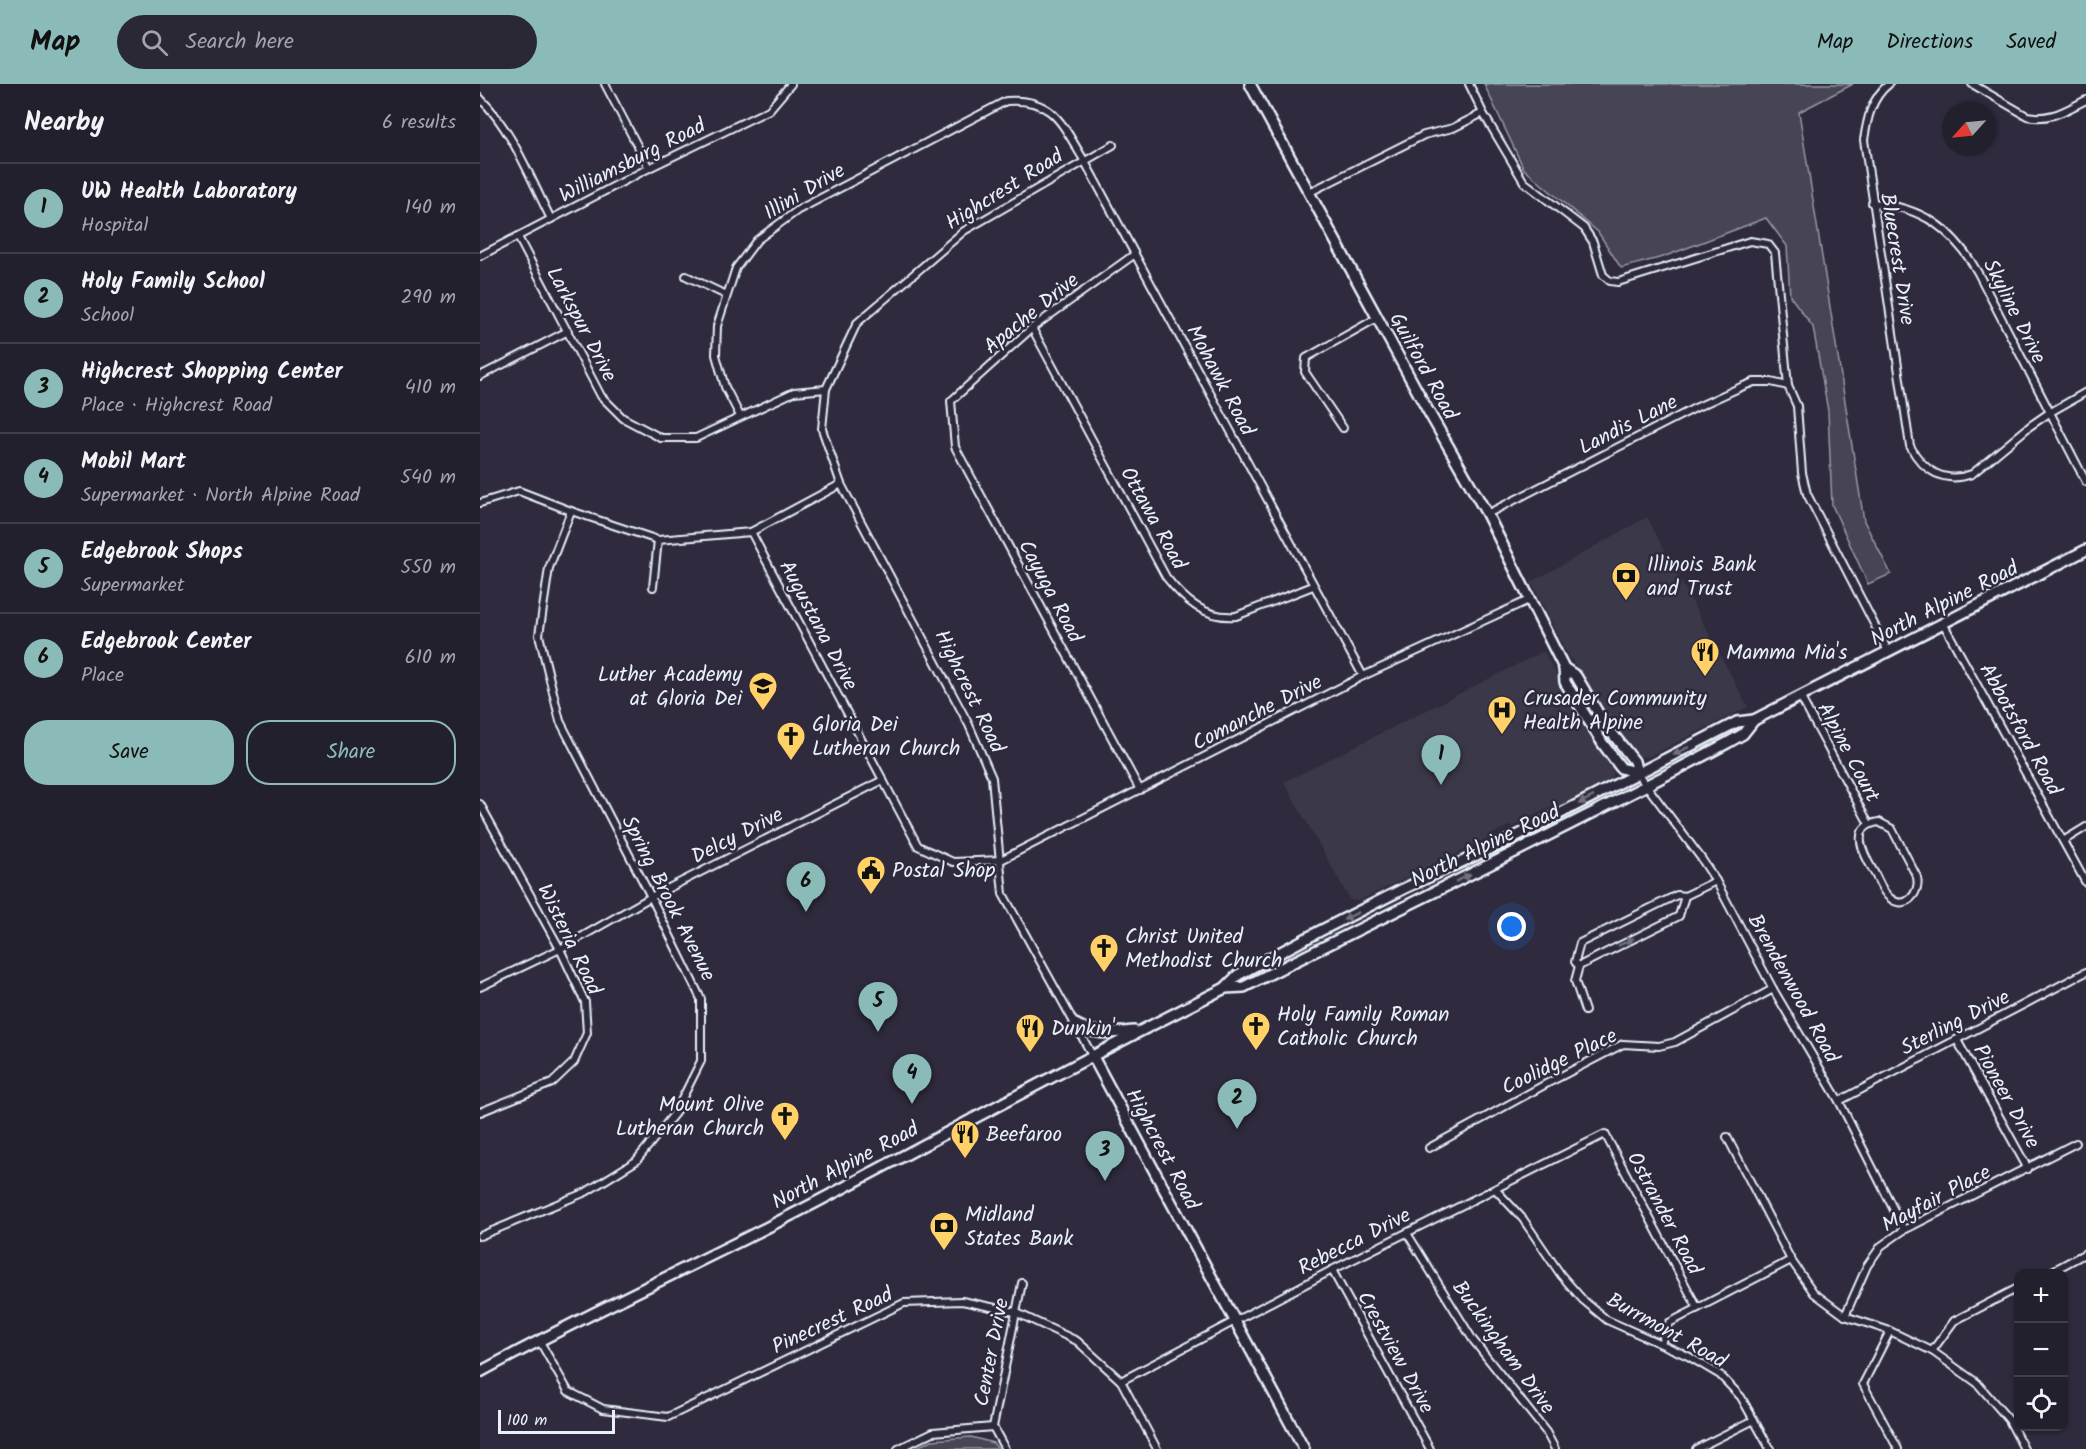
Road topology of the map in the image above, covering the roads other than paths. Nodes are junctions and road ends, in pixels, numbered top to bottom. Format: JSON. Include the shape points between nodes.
{"nodes":[{"id":1,"x":605,"y":84,"type":"edge"},
{"id":2,"x":791,"y":84,"type":"edge"},
{"id":3,"x":1250,"y":84,"type":"edge"},
{"id":4,"x":1469,"y":84,"type":"edge"},
{"id":5,"x":1889,"y":84,"type":"edge"},
{"id":6,"x":1972,"y":84,"type":"edge"},
{"id":7,"x":480,"y":98,"type":"edge"},
{"id":8,"x":2086,"y":100,"type":"edge"},
{"id":9,"x":1042,"y":106,"type":"joint"},
{"id":10,"x":1483,"y":113,"type":"junction"},
{"id":11,"x":1113,"y":145,"type":"dead end"},
{"id":12,"x":1084,"y":160,"type":"junction"},
{"id":13,"x":649,"y":168,"type":"junction"},
{"id":14,"x":1310,"y":192,"type":"junction"},
{"id":15,"x":1872,"y":203,"type":"junction"},
{"id":16,"x":551,"y":219,"type":"junction"},
{"id":17,"x":518,"y":237,"type":"junction"},
{"id":18,"x":1135,"y":254,"type":"junction"},
{"id":19,"x":480,"y":256,"type":"edge"},
{"id":20,"x":686,"y":276,"type":"dead end"},
{"id":21,"x":726,"y":295,"type":"junction"},
{"id":22,"x":1377,"y":318,"type":"junction"},
{"id":23,"x":1032,"y":328,"type":"junction"},
{"id":24,"x":568,"y":331,"type":"junction"},
{"id":25,"x":480,"y":376,"type":"edge"},
{"id":26,"x":1788,"y":386,"type":"junction"},
{"id":27,"x":826,"y":389,"type":"junction"},
{"id":28,"x":2086,"y":392,"type":"edge"},
{"id":29,"x":951,"y":401,"type":"joint"},
{"id":30,"x":2049,"y":412,"type":"junction"},
{"id":31,"x":740,"y":416,"type":"junction"},
{"id":32,"x":1343,"y":428,"type":"dead end"},
{"id":33,"x":2086,"y":482,"type":"edge"},
{"id":34,"x":841,"y":484,"type":"junction"},
{"id":35,"x":480,"y":503,"type":"edge"},
{"id":36,"x":571,"y":511,"type":"junction"},
{"id":37,"x":1487,"y":514,"type":"junction"},
{"id":38,"x":752,"y":532,"type":"junction"},
{"id":39,"x":658,"y":540,"type":"junction"},
{"id":40,"x":2086,"y":550,"type":"edge"},
{"id":41,"x":1313,"y":586,"type":"junction"},
{"id":42,"x":652,"y":587,"type":"dead end"},
{"id":43,"x":1531,"y":599,"type":"junction"},
{"id":44,"x":1943,"y":623,"type":"junction"},
{"id":45,"x":1888,"y":651,"type":"junction"},
{"id":46,"x":1564,"y":668,"type":"junction"},
{"id":47,"x":1363,"y":676,"type":"junction"},
{"id":48,"x":1800,"y":696,"type":"junction"},
{"id":49,"x":1754,"y":720,"type":"junction"},
{"id":50,"x":1637,"y":773,"type":"junction"},
{"id":51,"x":882,"y":780,"type":"junction"},
{"id":52,"x":1647,"y":785,"type":"junction"},
{"id":53,"x":1140,"y":790,"type":"junction"},
{"id":54,"x":480,"y":804,"type":"edge"},
{"id":55,"x":1869,"y":824,"type":"junction"},
{"id":56,"x":2086,"y":827,"type":"edge"},
{"id":57,"x":2063,"y":841,"type":"junction"},
{"id":58,"x":1002,"y":860,"type":"junction"},
{"id":59,"x":1716,"y":881,"type":"junction"},
{"id":60,"x":2086,"y":883,"type":"edge"},
{"id":61,"x":1685,"y":896,"type":"junction"},
{"id":62,"x":651,"y":897,"type":"junction"},
{"id":63,"x":560,"y":949,"type":"junction"},
{"id":64,"x":1579,"y":966,"type":"junction"},
{"id":65,"x":2086,"y":972,"type":"edge"},
{"id":66,"x":480,"y":987,"type":"edge"},
{"id":67,"x":1225,"y":988,"type":"junction"},
{"id":68,"x":1773,"y":989,"type":"junction"},
{"id":69,"x":1585,"y":1011,"type":"dead end"},
{"id":70,"x":1075,"y":1024,"type":"junction"},
{"id":71,"x":1140,"y":1031,"type":"junction"},
{"id":72,"x":1957,"y":1040,"type":"junction"},
{"id":73,"x":1092,"y":1055,"type":"junction"},
{"id":74,"x":1839,"y":1101,"type":"junction"},
{"id":75,"x":480,"y":1113,"type":"edge"},
{"id":76,"x":1605,"y":1134,"type":"joint"},
{"id":77,"x":1727,"y":1137,"type":"dead end"},
{"id":78,"x":2076,"y":1143,"type":"dead end"},
{"id":79,"x":1429,"y":1148,"type":"dead end"},
{"id":80,"x":2028,"y":1169,"type":"junction"},
{"id":81,"x":1496,"y":1190,"type":"junction"},
{"id":82,"x":1904,"y":1230,"type":"junction"},
{"id":83,"x":1407,"y":1233,"type":"junction"},
{"id":84,"x":480,"y":1236,"type":"edge"},
{"id":85,"x":2086,"y":1253,"type":"edge"},
{"id":86,"x":1791,"y":1260,"type":"junction"},
{"id":87,"x":2056,"y":1269,"type":"edge"},
{"id":88,"x":1332,"y":1270,"type":"junction"},
{"id":89,"x":1022,"y":1283,"type":"dead end"},
{"id":90,"x":2014,"y":1291,"type":"edge"},
{"id":91,"x":1697,"y":1307,"type":"junction"},
{"id":92,"x":1015,"y":1312,"type":"junction"},
{"id":93,"x":1845,"y":1316,"type":"junction"},
{"id":94,"x":1235,"y":1321,"type":"junction"},
{"id":95,"x":1890,"y":1331,"type":"junction"},
{"id":96,"x":539,"y":1340,"type":"junction"},
{"id":97,"x":1661,"y":1343,"type":"junction"},
{"id":98,"x":1932,"y":1351,"type":"junction"},
{"id":99,"x":480,"y":1372,"type":"edge"},
{"id":100,"x":1120,"y":1381,"type":"junction"},
{"id":101,"x":1754,"y":1420,"type":"junction"},
{"id":102,"x":993,"y":1427,"type":"junction"},
{"id":103,"x":898,"y":1449,"type":"edge"},
{"id":104,"x":1005,"y":1449,"type":"edge"},
{"id":105,"x":1157,"y":1449,"type":"edge"},
{"id":106,"x":1304,"y":1449,"type":"edge"},
{"id":107,"x":1430,"y":1449,"type":"edge"},
{"id":108,"x":1556,"y":1449,"type":"edge"},
{"id":109,"x":1696,"y":1449,"type":"edge"},
{"id":110,"x":1770,"y":1449,"type":"edge"},
{"id":111,"x":1898,"y":1449,"type":"edge"},
{"id":112,"x":2024,"y":1449,"type":"edge"}],
"edges":[{"from":1,"to":13,"type":"street"},
{"from":2,"to":13,"type":"street","name":"Williamsburg Road","via":[[769,110]]},
{"from":3,"to":14,"type":"main road","name":"Guilford Road"},
{"from":4,"to":10,"type":"street"},
{"from":5,"to":15,"type":"street","name":"Bluecrest Drive","via":[[1877,97],[1867,123],[1865,149]]},
{"from":6,"to":8,"type":"street","via":[[2037,118],[2052,117]]},
{"from":7,"to":16,"type":"street","via":[[508,136]]},
{"from":9,"to":12,"type":"street","name":"Mohawk Road","via":[[1055,114]]},
{"from":9,"to":21,"type":"street","name":"Illini Drive","via":[[1006,101],[798,210],[757,240],[736,268]]},
{"from":10,"to":14,"type":"street","via":[[1453,128],[1424,135]]},
{"from":10,"to":26,"type":"street","via":[[1524,182],[1584,228],[1593,242],[1603,275],[1610,281],[1618,282],[1750,241],[1768,244],[1775,253]]},
{"from":11,"to":12,"type":"street","name":"Highcrest Road"},
{"from":12,"to":18,"type":"street","name":"Mohawk Road"},
{"from":12,"to":27,"type":"street","name":"Highcrest Road","via":[[964,231],[857,323]]},
{"from":13,"to":16,"type":"street","name":"Williamsburg Road"},
{"from":14,"to":22,"type":"main road","name":"Guilford Road"},
{"from":15,"to":30,"type":"street","name":"Skyline Drive","via":[[1893,205],[1925,217],[1962,247]]},
{"from":15,"to":30,"type":"street","name":"Bluecrest Drive","via":[[1910,446],[1916,458],[1939,476],[1963,478]]},
{"from":16,"to":17,"type":"street","name":"Williamsburg Road"},
{"from":17,"to":19,"type":"street","name":"Williamsburg Road"},
{"from":17,"to":24,"type":"street","name":"Larkspur Drive"},
{"from":18,"to":23,"type":"street","name":"Apache Drive"},
{"from":18,"to":41,"type":"street","name":"Mohawk Road"},
{"from":20,"to":21,"type":"street"},
{"from":21,"to":31,"type":"street","name":"Illini Drive","via":[[717,326],[716,355],[725,387]]},
{"from":22,"to":32,"type":"street","via":[[1306,358],[1305,372]]},
{"from":22,"to":37,"type":"main road","name":"Guilford Road"},
{"from":23,"to":29,"type":"street","name":"Apache Drive"},
{"from":23,"to":41,"type":"street","name":"Ottawa Road","via":[[1166,577],[1179,593],[1205,612],[1225,617]]},
{"from":24,"to":25,"type":"street"},
{"from":24,"to":31,"type":"street","name":"Larkspur Drive","via":[[602,396],[623,418],[661,438],[696,438]]},
{"from":26,"to":37,"type":"street","name":"Landis Lane","via":[[1754,382],[1741,387]]},
{"from":26,"to":45,"type":"street","via":[[1797,405],[1807,494]]},
{"from":27,"to":31,"type":"street","name":"Larkspur Drive","via":[[794,392]]},
{"from":27,"to":34,"type":"street","name":"Highcrest Road","via":[[822,429]]},
{"from":28,"to":30,"type":"street"},
{"from":29,"to":53,"type":"street","name":"Cayuga Road","via":[[955,447]]},
{"from":30,"to":33,"type":"street","name":"Skyline Drive"},
{"from":34,"to":38,"type":"street"},
{"from":34,"to":58,"type":"street","name":"Highcrest Road","via":[[974,735],[992,778]]},
{"from":35,"to":36,"type":"street","via":[[519,491]]},
{"from":36,"to":39,"type":"street"},
{"from":36,"to":62,"type":"street","name":"Spring Brook Avenue","via":[[549,568],[539,635],[560,721]]},
{"from":37,"to":43,"type":"main road","name":"Guilford Road"},
{"from":38,"to":39,"type":"street"},
{"from":38,"to":51,"type":"street","name":"Augustana Drive"},
{"from":39,"to":42,"type":"street"},
{"from":40,"to":44,"type":"main road","name":"North Alpine Road"},
{"from":41,"to":47,"type":"street","name":"Mohawk Road"},
{"from":43,"to":46,"type":"main road","name":"Guilford Road"},
{"from":43,"to":47,"type":"street","name":"Comanche Drive"},
{"from":44,"to":45,"type":"main road","name":"North Alpine Road"},
{"from":44,"to":57,"type":"street","name":"Abbotsford Road"},
{"from":45,"to":48,"type":"main road","name":"North Alpine Road"},
{"from":46,"to":50,"type":"main road","name":"Guilford Road","via":[[1576,676],[1604,723],[1634,761]]},
{"from":46,"to":50,"type":"main road","name":"Guilford Road","via":[[1565,682],[1603,744],[1621,768]]},
{"from":47,"to":53,"type":"street","name":"Comanche Drive"},
{"from":48,"to":49,"type":"main road","name":"North Alpine Road"},
{"from":48,"to":55,"type":"street","name":"Alpine Court"},
{"from":49,"to":50,"type":"main road","name":"North Alpine Road","one_way":true,"via":[[1737,722]]},
{"from":49,"to":52,"type":"main road","name":"North Alpine Road","via":[[1743,734]]},
{"from":50,"to":52,"type":"street","name":"Brendenwood Road"},
{"from":50,"to":67,"type":"main road","name":"North Alpine Road","one_way":true,"via":[[1320,931],[1238,975]]},
{"from":51,"to":58,"type":"street","name":"Augustana Drive","via":[[918,846],[953,862]]},
{"from":51,"to":62,"type":"street","name":"Delcy Drive"},
{"from":52,"to":59,"type":"street","name":"Brendenwood Road"},
{"from":67,"to":52,"type":"main road","name":"North Alpine Road","one_way":true,"via":[[1244,987]]},
{"from":53,"to":58,"type":"street","name":"Comanche Drive"},
{"from":54,"to":63,"type":"street","name":"Wisteria Road"},
{"from":55,"to":55,"type":"street","name":"Alpine Court","via":[[1861,837],[1861,848],[1887,896],[1895,902],[1905,902],[1916,893],[1917,877],[1892,829],[1882,822]]},
{"from":56,"to":57,"type":"street"},
{"from":57,"to":60,"type":"street","name":"Abbotsford Road"},
{"from":58,"to":70,"type":"street","name":"Highcrest Road","via":[[1004,894]]},
{"from":59,"to":61,"type":"street"},
{"from":59,"to":68,"type":"street","name":"Brendenwood Road"},
{"from":64,"to":61,"type":"street","one_way":true,"via":[[1679,916]]},
{"from":61,"to":64,"type":"street","via":[[1677,895],[1580,943],[1575,962]]},
{"from":62,"to":63,"type":"street","name":"Delcy Drive"},
{"from":62,"to":84,"type":"street","name":"Spring Brook Avenue","via":[[701,999],[701,1061],[675,1113],[636,1161],[586,1192]]},
{"from":63,"to":66,"type":"street","name":"Delcy Drive"},
{"from":63,"to":75,"type":"street","name":"Wisteria Road","via":[[585,1002],[586,1033],[574,1062],[552,1083]]},
{"from":64,"to":69,"type":"street","via":[[1575,981]]},
{"from":65,"to":72,"type":"street","name":"Sterling Drive"},
{"from":67,"to":71,"type":"main road","name":"North Alpine Road"},
{"from":68,"to":74,"type":"street","name":"Brendenwood Road"},
{"from":68,"to":79,"type":"street","name":"Coolidge Place","via":[[1674,1042],[1659,1046],[1623,1044]]},
{"from":70,"to":71,"type":"main road","via":[[1105,1033]]},
{"from":70,"to":73,"type":"street","name":"Highcrest Road"},
{"from":71,"to":73,"type":"main road","name":"North Alpine Road"},
{"from":72,"to":74,"type":"street","name":"Sterling Drive"},
{"from":72,"to":80,"type":"street","name":"Pioneer Drive"},
{"from":73,"to":94,"type":"main road","name":"Highcrest Road"},
{"from":73,"to":96,"type":"main road","name":"North Alpine Road","via":[[827,1197]]},
{"from":74,"to":82,"type":"street","name":"Brendenwood Road"},
{"from":76,"to":81,"type":"street","name":"Rebecca Drive"},
{"from":76,"to":91,"type":"street","name":"Ostrander Road"},
{"from":77,"to":86,"type":"street"},
{"from":78,"to":80,"type":"street","name":"Mayfair Place"},
{"from":80,"to":82,"type":"street","name":"Mayfair Place"},
{"from":81,"to":83,"type":"street","name":"Rebecca Drive"},
{"from":81,"to":97,"type":"street","name":"Burrmont Road","via":[[1523,1219],[1583,1300],[1607,1320]]},
{"from":82,"to":93,"type":"street","name":"Mayfair Place","via":[[1881,1246],[1867,1266]]},
{"from":83,"to":88,"type":"street","name":"Rebecca Drive"},
{"from":83,"to":108,"type":"street","name":"Buckingham Drive","via":[[1473,1340]]},
{"from":85,"to":87,"type":"street"},
{"from":86,"to":91,"type":"street"},
{"from":86,"to":93,"type":"street","via":[[1814,1293]]},
{"from":88,"to":94,"type":"street","name":"Rebecca Drive"},
{"from":88,"to":107,"type":"street","name":"Crestview Drive"},
{"from":89,"to":92,"type":"street","name":"Center Drive"},
{"from":90,"to":98,"type":"street","via":[[1954,1321]]},
{"from":91,"to":97,"type":"street","via":[[1669,1323]]},
{"from":92,"to":96,"type":"street","name":"Pinecrest Road","via":[[962,1301],[904,1303],[668,1417],[603,1409],[568,1391]]},
{"from":92,"to":100,"type":"street","name":"Pinecrest Road","via":[[1077,1341]]},
{"from":92,"to":102,"type":"street","name":"Center Drive"},
{"from":93,"to":95,"type":"street"},
{"from":94,"to":100,"type":"street","name":"Rebecca Drive"},
{"from":94,"to":106,"type":"main road","name":"Highcrest Road"},
{"from":95,"to":98,"type":"street"},
{"from":95,"to":111,"type":"street","via":[[1863,1384]]},
{"from":96,"to":99,"type":"main road","name":"North Alpine Road"},
{"from":97,"to":101,"type":"street","name":"Burrmont Road","via":[[1720,1375],[1741,1397]]},
{"from":98,"to":112,"type":"street","via":[[1977,1383],[2009,1420]]},
{"from":100,"to":105,"type":"street","name":"Pinecrest Road"},
{"from":101,"to":109,"type":"street"},
{"from":101,"to":110,"type":"street","name":"Burrmont Road"},
{"from":102,"to":103,"type":"street","via":[[933,1432]]},
{"from":102,"to":104,"type":"street"}]}
